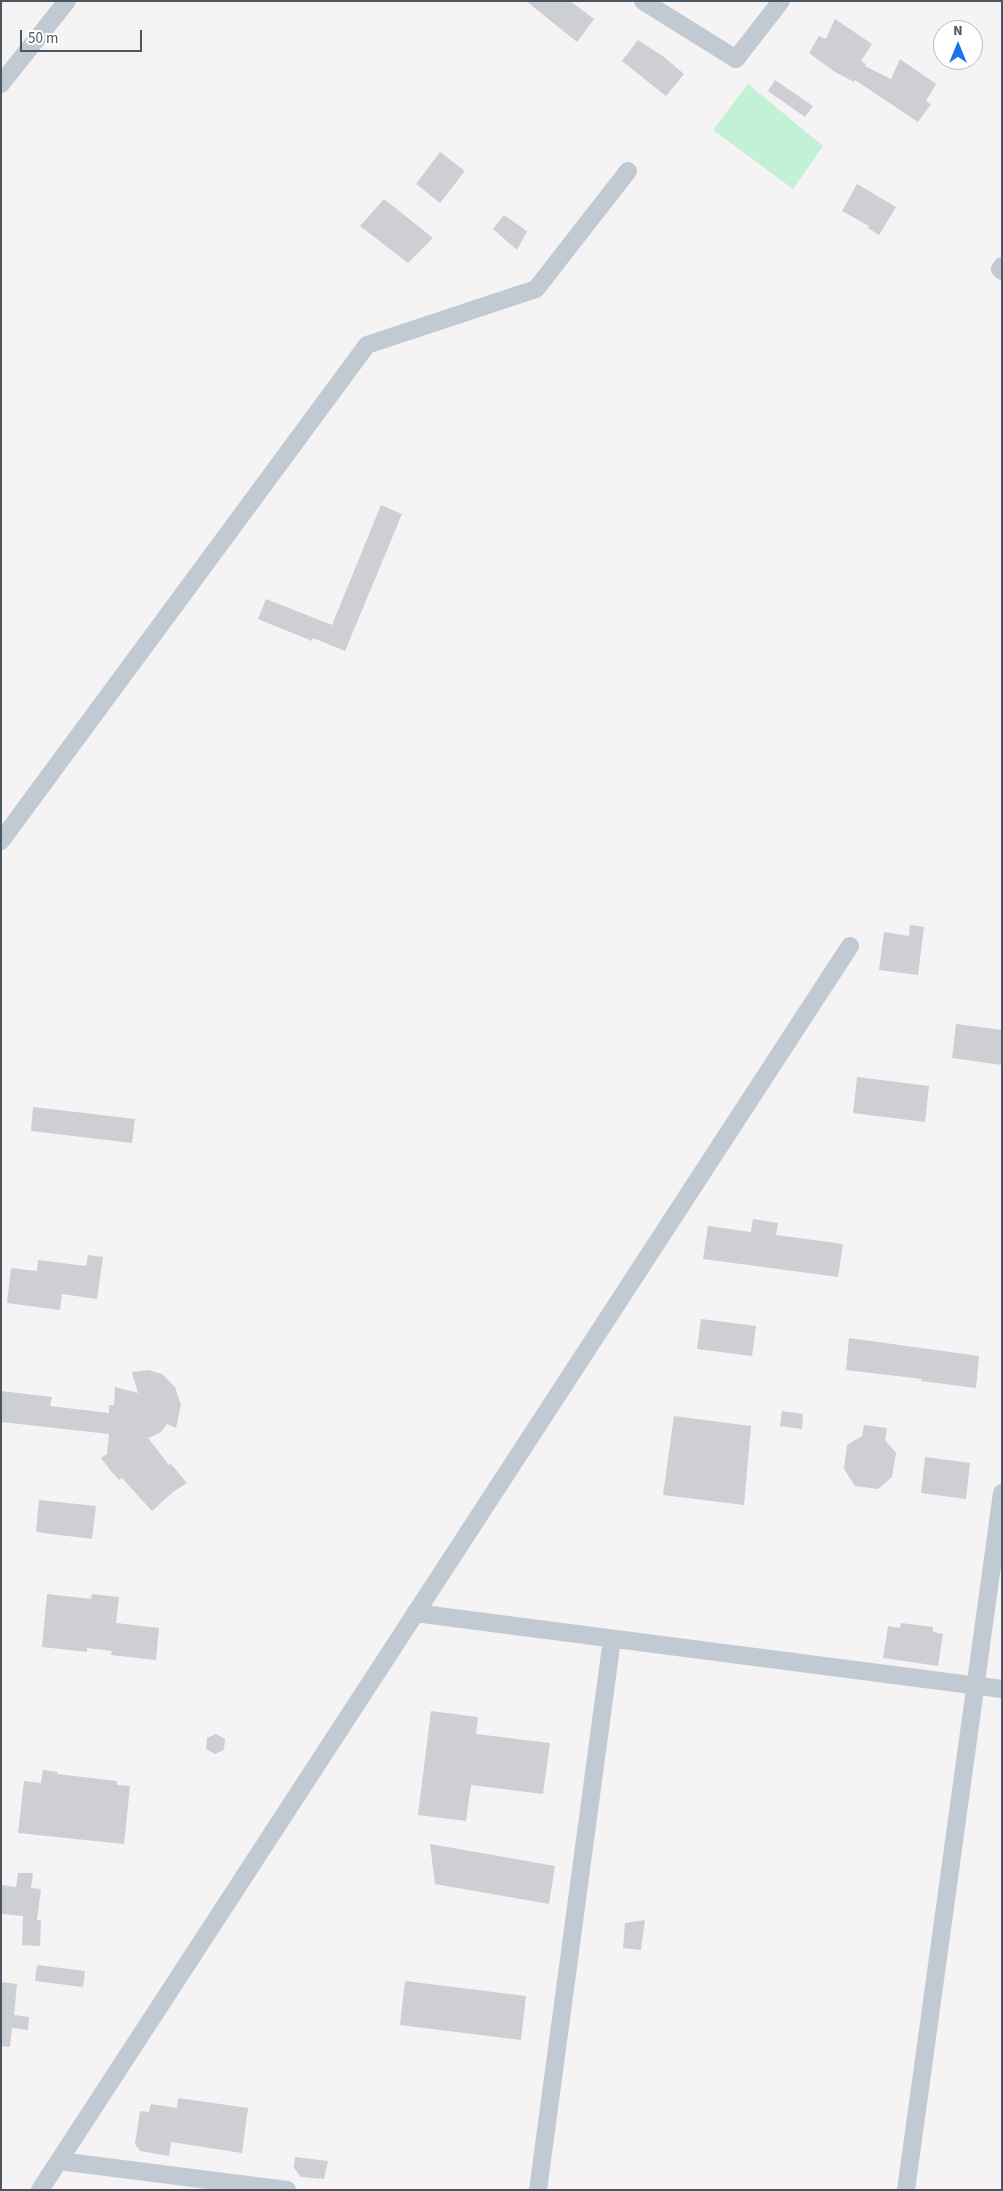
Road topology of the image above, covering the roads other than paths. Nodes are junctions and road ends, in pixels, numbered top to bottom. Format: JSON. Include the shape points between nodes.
{"nodes":[{"id":1,"x":67,"y":1,"type":"edge"},
{"id":2,"x":644,"y":1,"type":"edge"},
{"id":3,"x":781,"y":1,"type":"edge"},
{"id":4,"x":1,"y":84,"type":"edge"},
{"id":5,"x":628,"y":170,"type":"dead end"},
{"id":6,"x":1002,"y":266,"type":"edge"},
{"id":7,"x":1002,"y":271,"type":"edge"},
{"id":8,"x":1,"y":841,"type":"edge"},
{"id":9,"x":850,"y":946,"type":"dead end"},
{"id":10,"x":1002,"y":1493,"type":"edge"},
{"id":11,"x":415,"y":1614,"type":"junction"},
{"id":12,"x":612,"y":1639,"type":"junction"},
{"id":13,"x":975,"y":1686,"type":"junction"},
{"id":14,"x":1002,"y":1689,"type":"edge"},
{"id":15,"x":59,"y":2161,"type":"junction"},
{"id":16,"x":40,"y":2190,"type":"edge"},
{"id":17,"x":287,"y":2190,"type":"edge"},
{"id":18,"x":538,"y":2190,"type":"edge"},
{"id":19,"x":906,"y":2190,"type":"edge"}],
"edges":[{"from":1,"to":4,"type":"street"},
{"from":2,"to":3,"type":"street","via":[[736,59]]},
{"from":5,"to":8,"type":"street","via":[[536,289],[367,345]]},
{"from":6,"to":7,"type":"street"},
{"from":9,"to":11,"type":"street"},
{"from":10,"to":13,"type":"street"},
{"from":11,"to":12,"type":"street"},
{"from":11,"to":15,"type":"street"},
{"from":12,"to":13,"type":"street"},
{"from":12,"to":18,"type":"street"},
{"from":13,"to":14,"type":"street"},
{"from":13,"to":19,"type":"street"},
{"from":15,"to":16,"type":"street"},
{"from":15,"to":17,"type":"street"}]}
